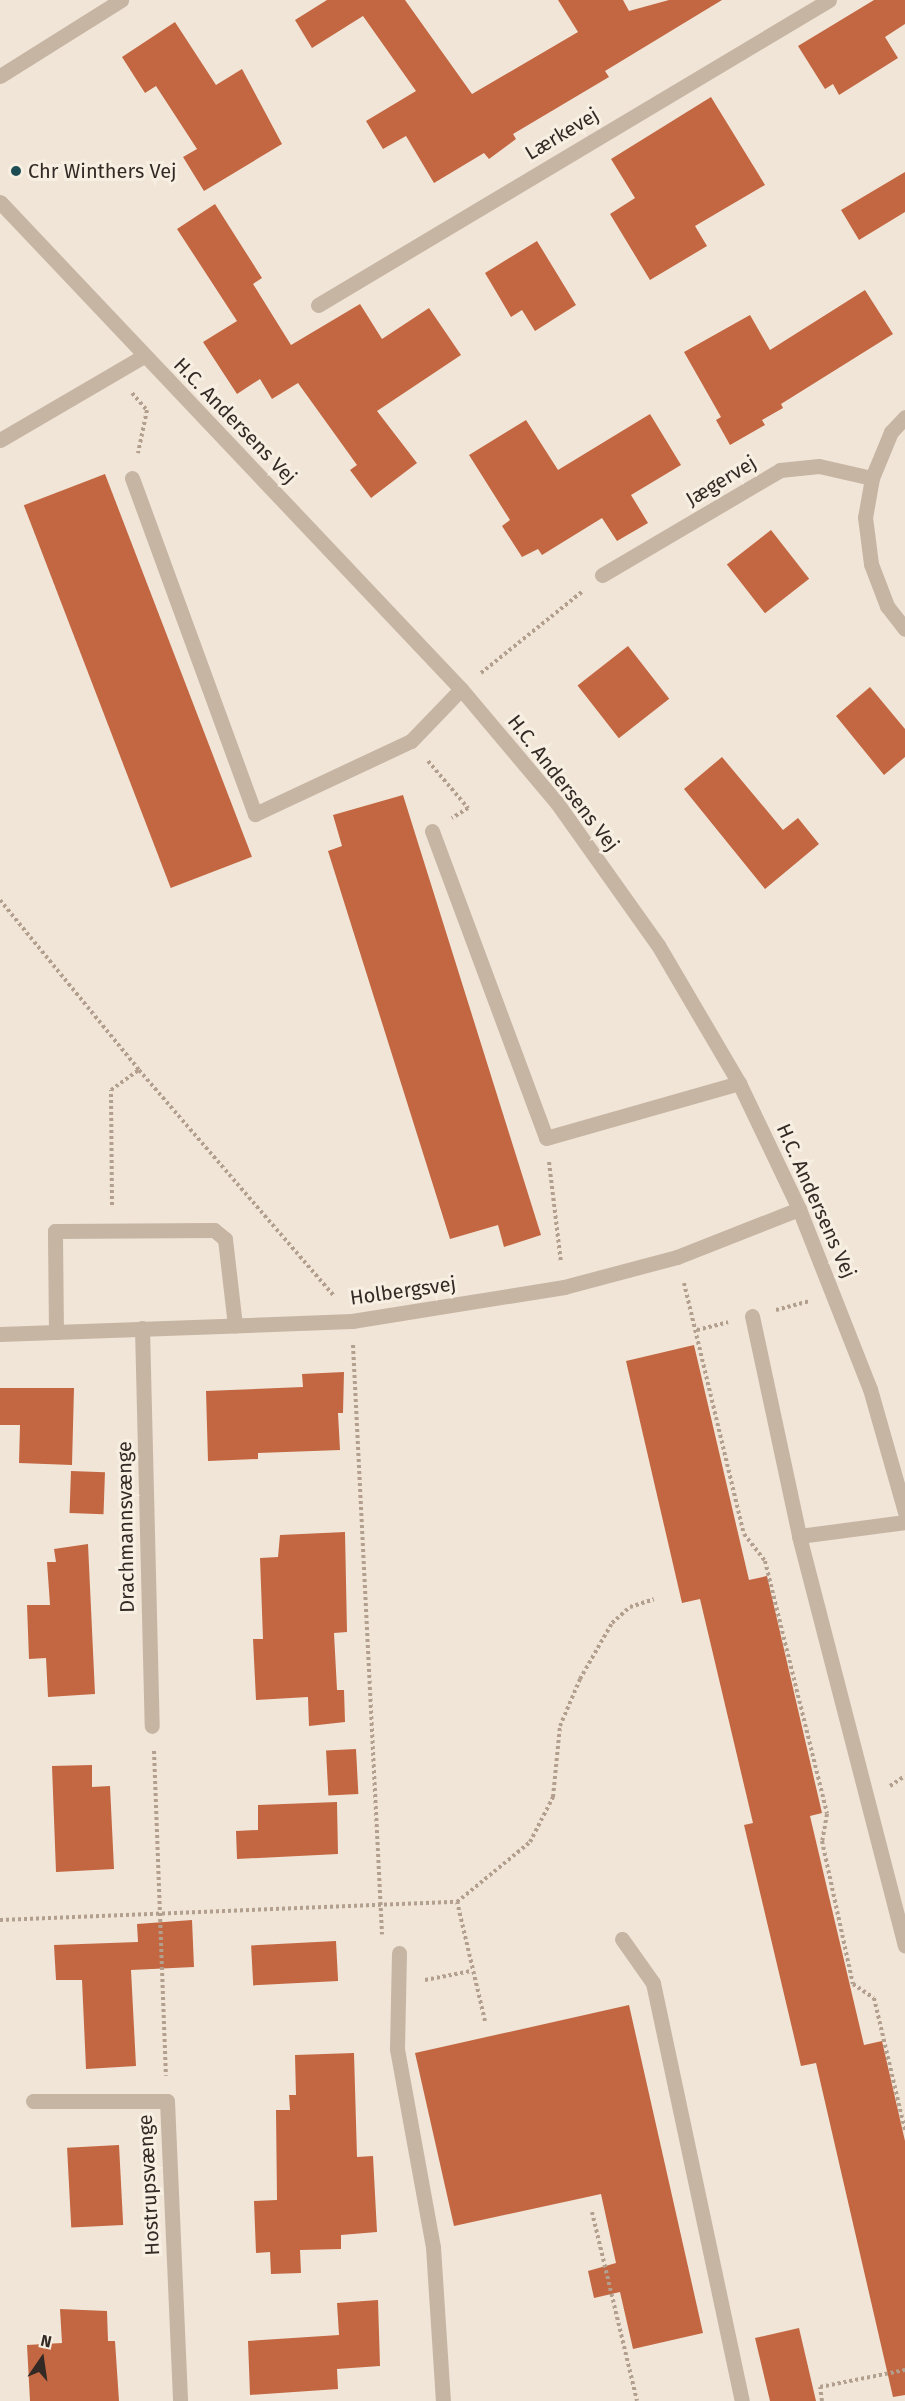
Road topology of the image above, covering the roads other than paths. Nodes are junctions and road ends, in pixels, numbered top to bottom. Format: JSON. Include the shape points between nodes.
{"nodes":[{"id":1,"x":121,"y":0,"type":"edge"},
{"id":2,"x":829,"y":0,"type":"edge"},
{"id":3,"x":0,"y":76,"type":"edge"},
{"id":4,"x":0,"y":202,"type":"edge"},
{"id":5,"x":318,"y":304,"type":"dead end"},
{"id":6,"x":144,"y":356,"type":"junction"},
{"id":7,"x":905,"y":417,"type":"edge"},
{"id":8,"x":0,"y":440,"type":"edge"},
{"id":9,"x":132,"y":478,"type":"road end"},
{"id":10,"x":872,"y":478,"type":"junction"},
{"id":11,"x":602,"y":575,"type":"road end"},
{"id":12,"x":905,"y":629,"type":"edge"},
{"id":13,"x":461,"y":689,"type":"junction"},
{"id":14,"x":432,"y":831,"type":"road end"},
{"id":15,"x":739,"y":1083,"type":"junction"},
{"id":16,"x":798,"y":1209,"type":"junction"},
{"id":17,"x":752,"y":1316,"type":"dead end"},
{"id":18,"x":235,"y":1325,"type":"junction"},
{"id":19,"x":142,"y":1328,"type":"junction"},
{"id":20,"x":56,"y":1332,"type":"junction"},
{"id":21,"x":0,"y":1334,"type":"edge"},
{"id":22,"x":905,"y":1512,"type":"edge"},
{"id":23,"x":905,"y":1522,"type":"edge"},
{"id":24,"x":799,"y":1536,"type":"junction"},
{"id":25,"x":152,"y":1725,"type":"road end"},
{"id":26,"x":622,"y":1939,"type":"dead end"},
{"id":27,"x":905,"y":1945,"type":"edge"},
{"id":28,"x":399,"y":1953,"type":"road end"},
{"id":29,"x":33,"y":2101,"type":"dead end"},
{"id":30,"x":180,"y":2401,"type":"edge"},
{"id":31,"x":444,"y":2401,"type":"edge"},
{"id":32,"x":742,"y":2401,"type":"edge"}],
"edges":[{"from":1,"to":3,"type":"street"},
{"from":2,"to":5,"type":"street","name":"Lærkevej"},
{"from":4,"to":6,"type":"street","name":"H.C. Andersens Vej"},
{"from":6,"to":8,"type":"street","via":[[116,376]]},
{"from":6,"to":13,"type":"street","name":"H.C. Andersens Vej"},
{"from":7,"to":10,"type":"street","via":[[891,432]]},
{"from":9,"to":13,"type":"street","via":[[255,814],[411,741]]},
{"from":10,"to":11,"type":"street","name":"Jægervej","via":[[819,466],[780,470]]},
{"from":10,"to":12,"type":"street","via":[[865,516],[871,564],[887,606]]},
{"from":13,"to":15,"type":"street","name":"H.C. Andersens Vej","via":[[557,803],[651,936]]},
{"from":14,"to":15,"type":"street","via":[[546,1138]]},
{"from":15,"to":16,"type":"street","name":"H.C. Andersens Vej"},
{"from":16,"to":18,"type":"street","name":"Holbergsvej","via":[[677,1257],[564,1287],[352,1321]]},
{"from":16,"to":22,"type":"street","name":"H.C. Andersens Vej","via":[[870,1389]]},
{"from":17,"to":24,"type":"street"},
{"from":18,"to":19,"type":"street","name":"Holbergsvej"},
{"from":18,"to":20,"type":"street","via":[[225,1239],[214,1230],[55,1231]]},
{"from":19,"to":20,"type":"street","name":"Holbergsvej"},
{"from":19,"to":25,"type":"street","name":"Drachmannsvænge"},
{"from":20,"to":21,"type":"street","name":"Holbergsvej"},
{"from":23,"to":24,"type":"street"},
{"from":24,"to":27,"type":"street"},
{"from":26,"to":32,"type":"street","via":[[653,1983]]},
{"from":28,"to":31,"type":"street","via":[[397,2049],[433,2247]]},
{"from":29,"to":30,"type":"street","name":"Hostrupsvænge","via":[[167,2101]]}]}
